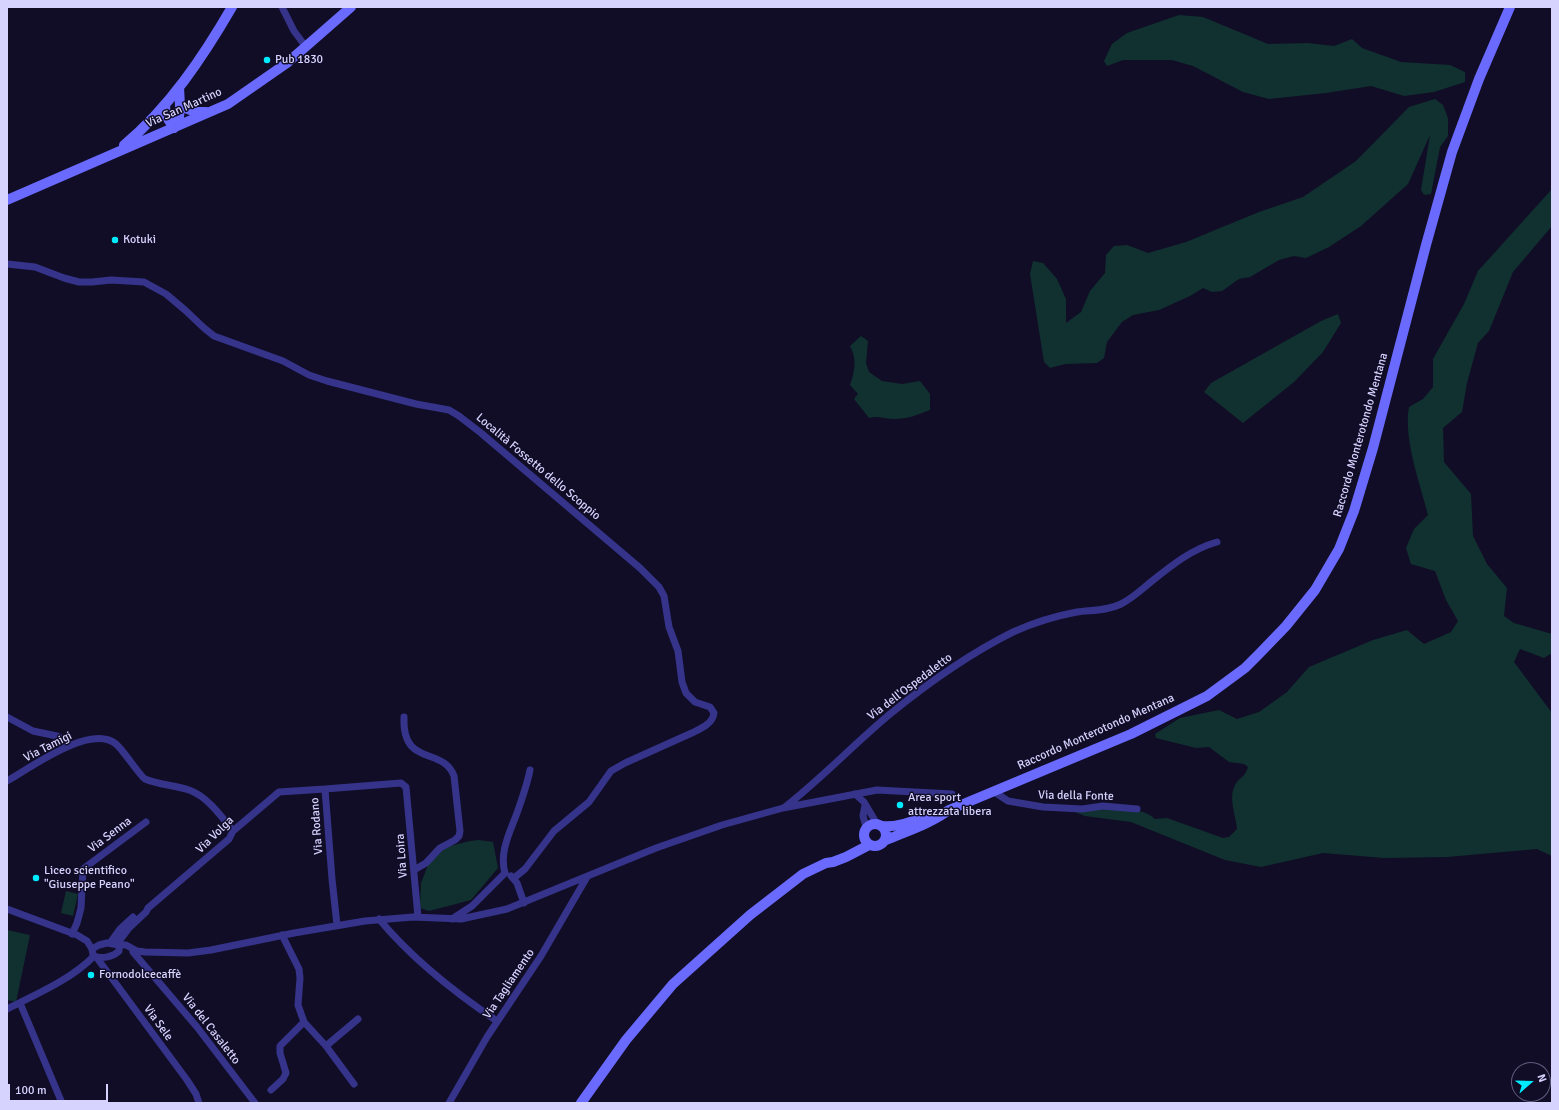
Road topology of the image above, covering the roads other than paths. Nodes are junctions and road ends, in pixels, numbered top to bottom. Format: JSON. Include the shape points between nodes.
{"nodes":[{"id":1,"x":232,"y":7,"type":"edge"},
{"id":2,"x":282,"y":7,"type":"edge"},
{"id":3,"x":351,"y":7,"type":"edge"},
{"id":4,"x":1510,"y":7,"type":"edge"},
{"id":5,"x":306,"y":47,"type":"junction"},
{"id":6,"x":179,"y":87,"type":"junction"},
{"id":7,"x":165,"y":105,"type":"junction"},
{"id":8,"x":180,"y":106,"type":"junction"},
{"id":9,"x":220,"y":108,"type":"junction"},
{"id":10,"x":174,"y":128,"type":"junction"},
{"id":11,"x":115,"y":152,"type":"junction"},
{"id":12,"x":7,"y":200,"type":"edge"},
{"id":13,"x":7,"y":264,"type":"edge"},
{"id":14,"x":1217,"y":542,"type":"dead end"},
{"id":15,"x":7,"y":717,"type":"edge"},
{"id":16,"x":404,"y":717,"type":"dead end"},
{"id":17,"x":70,"y":745,"type":"junction"},
{"id":18,"x":530,"y":770,"type":"dead end"},
{"id":19,"x":7,"y":781,"type":"edge"},
{"id":20,"x":325,"y":789,"type":"junction"},
{"id":21,"x":993,"y":791,"type":"junction"},
{"id":22,"x":408,"y":793,"type":"joint"},
{"id":23,"x":855,"y":794,"type":"junction"},
{"id":24,"x":952,"y":794,"type":"dead end"},
{"id":25,"x":865,"y":805,"type":"junction"},
{"id":26,"x":783,"y":808,"type":"junction"},
{"id":27,"x":1137,"y":809,"type":"dead end"},
{"id":28,"x":949,"y":810,"type":"junction"},
{"id":29,"x":146,"y":822,"type":"dead end"},
{"id":30,"x":880,"y":825,"type":"junction"},
{"id":31,"x":865,"y":830,"type":"junction"},
{"id":32,"x":233,"y":831,"type":"junction"},
{"id":33,"x":884,"y":840,"type":"junction"},
{"id":34,"x":869,"y":844,"type":"junction"},
{"id":35,"x":826,"y":863,"type":"junction"},
{"id":36,"x":414,"y":870,"type":"junction"},
{"id":37,"x":505,"y":873,"type":"junction"},
{"id":38,"x":587,"y":876,"type":"junction"},
{"id":39,"x":514,"y":878,"type":"junction"},
{"id":40,"x":524,"y":903,"type":"junction"},
{"id":41,"x":148,"y":908,"type":"junction"},
{"id":42,"x":7,"y":909,"type":"edge"},
{"id":43,"x":418,"y":917,"type":"junction"},
{"id":44,"x":379,"y":919,"type":"junction"},
{"id":45,"x":452,"y":919,"type":"junction"},
{"id":46,"x":337,"y":925,"type":"junction"},
{"id":47,"x":129,"y":928,"type":"junction"},
{"id":48,"x":72,"y":934,"type":"junction"},
{"id":49,"x":282,"y":935,"type":"junction"},
{"id":50,"x":115,"y":944,"type":"junction"},
{"id":51,"x":135,"y":951,"type":"junction"},
{"id":52,"x":116,"y":953,"type":"junction"},
{"id":53,"x":95,"y":954,"type":"junction"},
{"id":54,"x":20,"y":1003,"type":"junction"},
{"id":55,"x":7,"y":1009,"type":"edge"},
{"id":56,"x":358,"y":1019,"type":"dead end"},
{"id":57,"x":497,"y":1021,"type":"junction"},
{"id":58,"x":304,"y":1022,"type":"junction"},
{"id":59,"x":326,"y":1046,"type":"junction"},
{"id":60,"x":354,"y":1084,"type":"dead end"},
{"id":61,"x":271,"y":1090,"type":"dead end"},
{"id":62,"x":62,"y":1103,"type":"edge"},
{"id":63,"x":199,"y":1103,"type":"edge"},
{"id":64,"x":255,"y":1103,"type":"edge"},
{"id":65,"x":449,"y":1103,"type":"edge"},
{"id":66,"x":581,"y":1103,"type":"edge"}],
"edges":[{"from":1,"to":6,"type":"main road"},
{"from":2,"to":5,"type":"street","via":[[294,31]]},
{"from":3,"to":5,"type":"main road","name":"Via San Martino"},
{"from":4,"to":21,"type":"main road","name":"Raccordo Monterotondo Mentana","via":[[1452,152],[1354,511],[1342,542],[1318,584],[1293,618],[1245,668],[1206,696],[1131,734]]},
{"from":5,"to":9,"type":"main road","name":"Via San Martino","via":[[278,70]]},
{"from":6,"to":7,"type":"main road"},
{"from":6,"to":8,"type":"main road"},
{"from":7,"to":10,"type":"main road","via":[[166,116]]},
{"from":7,"to":11,"type":"main road"},
{"from":8,"to":9,"type":"main road","via":[[196,112]]},
{"from":8,"to":10,"type":"main road"},
{"from":9,"to":10,"type":"main road","name":"Via San Martino"},
{"from":10,"to":11,"type":"main road","name":"Via San Martino"},
{"from":11,"to":12,"type":"main road","name":"Via San Martino"},
{"from":13,"to":39,"type":"street","name":"Località Fossetto dello Scoppio","via":[[34,267],[79,282],[144,282],[166,294],[208,332],[225,340],[283,361],[327,381],[449,410],[486,438],[659,587],[664,596],[683,686],[693,701],[710,707],[714,713],[712,718],[694,732],[625,762],[611,771],[589,802],[554,831]]},
{"from":14,"to":26,"type":"street","name":"Via dell'Ospedaletto","via":[[1188,554],[1120,605],[1070,613],[1046,620],[1015,631],[983,648],[938,677],[889,714]]},
{"from":15,"to":17,"type":"street","via":[[33,731],[57,736]]},
{"from":16,"to":36,"type":"street","via":[[403,727],[408,744],[452,771],[460,831],[455,840],[440,848],[426,863]]},
{"from":17,"to":19,"type":"street","name":"Via Tamigi"},
{"from":17,"to":32,"type":"street","name":"Via Tamigi","via":[[95,738],[111,741],[123,751],[143,778],[191,790],[206,800]]},
{"from":18,"to":37,"type":"street","via":[[504,848]]},
{"from":20,"to":22,"type":"street","name":"Via Rodano","via":[[401,783]]},
{"from":20,"to":32,"type":"street","name":"Via Volga","via":[[279,792]]},
{"from":20,"to":46,"type":"street","name":"Via Rodano"},
{"from":21,"to":27,"type":"street","name":"Via della Fonte","via":[[1008,801],[1043,807],[1082,809],[1103,806]]},
{"from":21,"to":28,"type":"main road","name":"Raccordo Monterotondo Mentana"},
{"from":22,"to":36,"type":"street","name":"Via Loira"},
{"from":23,"to":24,"type":"street","via":[[886,790]]},
{"from":23,"to":25,"type":"street"},
{"from":23,"to":26,"type":"street"},
{"from":25,"to":30,"type":"street"},
{"from":25,"to":31,"type":"street"},
{"from":26,"to":38,"type":"street","via":[[664,845]]},
{"from":28,"to":30,"type":"main road","via":[[899,826]]},
{"from":28,"to":33,"type":"main road","name":"Raccordo Monterotondo Mentana","via":[[925,824]]},
{"from":29,"to":48,"type":"street","name":"Via Senna","via":[[83,869],[81,908]]},
{"from":30,"to":31,"type":"main road","via":[[871,824]]},
{"from":30,"to":33,"type":"main road","via":[[886,834]]},
{"from":31,"to":34,"type":"main road","via":[[864,839]]},
{"from":31,"to":35,"type":"main road","via":[[854,844]]},
{"from":32,"to":41,"type":"street","name":"Via Volga","via":[[229,839]]},
{"from":33,"to":34,"type":"main road","via":[[876,846]]},
{"from":34,"to":35,"type":"main road","via":[[846,857]]},
{"from":35,"to":66,"type":"main road","via":[[790,883],[673,984],[626,1040]]},
{"from":36,"to":43,"type":"street","name":"Via Loira"},
{"from":37,"to":39,"type":"street"},
{"from":37,"to":45,"type":"street","via":[[472,906]]},
{"from":38,"to":40,"type":"street"},
{"from":38,"to":57,"type":"street","name":"Via Tagliamento","via":[[541,956]]},
{"from":39,"to":40,"type":"street"},
{"from":40,"to":45,"type":"street","via":[[493,913],[461,920]]},
{"from":41,"to":47,"type":"street","name":"Via Volga"},
{"from":41,"to":50,"type":"street","via":[[141,910],[125,925]]},
{"from":42,"to":48,"type":"street","name":"Via Sele"},
{"from":43,"to":44,"type":"street"},
{"from":43,"to":45,"type":"street"},
{"from":44,"to":46,"type":"street"},
{"from":44,"to":57,"type":"street","via":[[420,963]]},
{"from":46,"to":49,"type":"street"},
{"from":47,"to":50,"type":"street","name":"Via Volga"},
{"from":47,"to":51,"type":"street","name":"Via del Casaletto","via":[[127,942]]},
{"from":48,"to":53,"type":"street","name":"Via Sele","via":[[87,940]]},
{"from":49,"to":51,"type":"street","via":[[196,953]]},
{"from":49,"to":58,"type":"street","via":[[299,969],[298,1005]]},
{"from":50,"to":51,"type":"street","via":[[126,945]]},
{"from":50,"to":52,"type":"street","via":[[119,950]]},
{"from":50,"to":53,"type":"street","via":[[101,944]]},
{"from":51,"to":52,"type":"street"},
{"from":51,"to":64,"type":"street","name":"Via del Casaletto"},
{"from":52,"to":53,"type":"street","via":[[104,957]]},
{"from":53,"to":54,"type":"street","via":[[86,965]]},
{"from":53,"to":63,"type":"street","name":"Via Sele","via":[[187,1080]]},
{"from":54,"to":55,"type":"street"},
{"from":54,"to":62,"type":"street"},
{"from":56,"to":59,"type":"street"},
{"from":57,"to":65,"type":"street","name":"Via Tagliamento"},
{"from":58,"to":59,"type":"street"},
{"from":58,"to":61,"type":"street","via":[[280,1046],[286,1073],[284,1079]]},
{"from":59,"to":60,"type":"street"}]}
